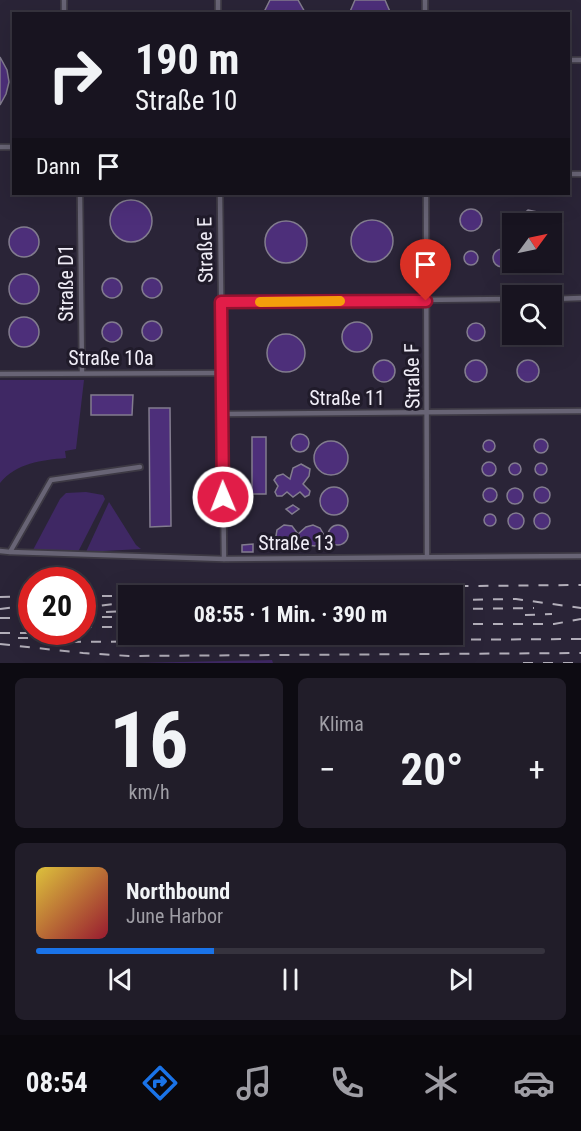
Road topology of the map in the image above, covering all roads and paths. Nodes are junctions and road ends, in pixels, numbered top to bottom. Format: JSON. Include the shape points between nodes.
{"nodes":[{"id":1,"x":80,"y":195,"type":"edge"},
{"id":2,"x":220,"y":195,"type":"edge"},
{"id":3,"x":426,"y":195,"type":"edge"},
{"id":4,"x":581,"y":298,"type":"edge"},
{"id":5,"x":502,"y":299,"type":"edge"},
{"id":6,"x":562,"y":299,"type":"edge"},
{"id":7,"x":426,"y":301,"type":"junction"},
{"id":8,"x":221,"y":302,"type":"junction"},
{"id":9,"x":81,"y":373,"type":"junction"},
{"id":10,"x":222,"y":373,"type":"junction"},
{"id":11,"x":0,"y":374,"type":"edge"},
{"id":12,"x":581,"y":411,"type":"edge"},
{"id":13,"x":428,"y":412,"type":"junction"},
{"id":14,"x":222,"y":414,"type":"junction"},
{"id":15,"x":140,"y":467,"type":"dead end"},
{"id":16,"x":0,"y":551,"type":"edge"},
{"id":17,"x":10,"y":552,"type":"junction"},
{"id":18,"x":581,"y":556,"type":"edge"},
{"id":19,"x":428,"y":557,"type":"junction"},
{"id":20,"x":224,"y":559,"type":"junction"}],
"edges":[{"from":1,"to":9,"type":"lane","name":"Straße D1"},
{"from":2,"to":8,"type":"lane","name":"Straße E"},
{"from":3,"to":7,"type":"lane","name":"Straße F"},
{"from":4,"to":6,"type":"lane"},
{"from":5,"to":7,"type":"lane"},
{"from":7,"to":8,"type":"lane"},
{"from":7,"to":13,"type":"lane","name":"Straße F"},
{"from":8,"to":10,"type":"lane","name":"Straße E"},
{"from":9,"to":10,"type":"lane","name":"Straße 10a"},
{"from":9,"to":11,"type":"lane","name":"Straße 10a"},
{"from":10,"to":14,"type":"lane","name":"Straße E"},
{"from":12,"to":13,"type":"lane","name":"Straße 11"},
{"from":13,"to":14,"type":"lane","name":"Straße 11"},
{"from":13,"to":19,"type":"lane","name":"Straße F"},
{"from":14,"to":20,"type":"lane","name":"Straße E"},
{"from":15,"to":17,"type":"lane","via":[[51,480]]},
{"from":16,"to":17,"type":"lane","name":"Straße 13"},
{"from":17,"to":20,"type":"lane","name":"Straße 13"},
{"from":18,"to":19,"type":"lane","name":"Straße 13"},
{"from":19,"to":20,"type":"lane","name":"Straße 13"}]}
